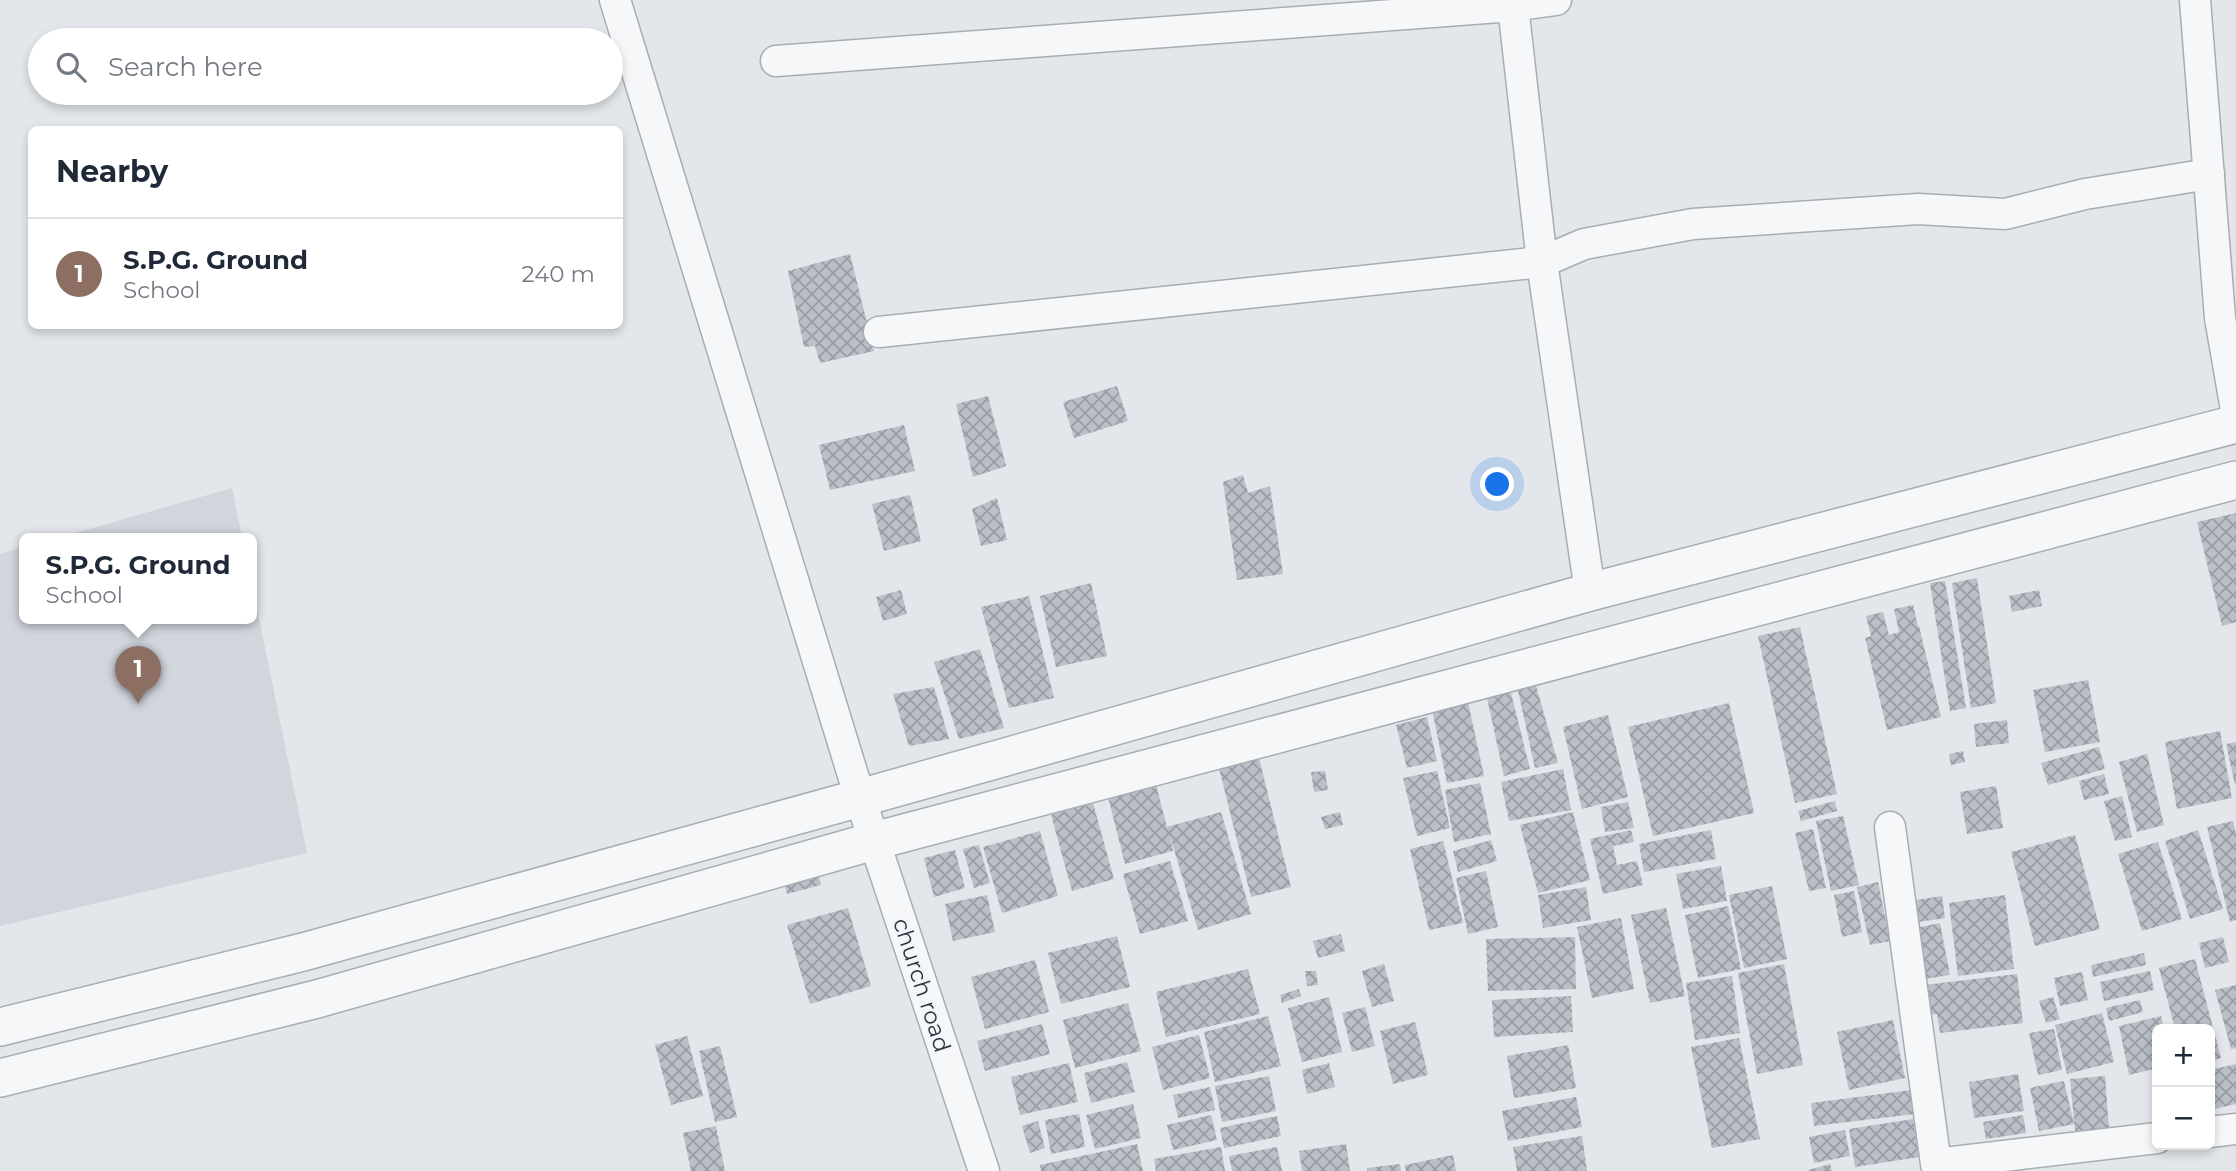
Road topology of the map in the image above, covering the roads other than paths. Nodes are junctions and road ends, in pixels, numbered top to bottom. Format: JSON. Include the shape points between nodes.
{"nodes":[{"id":1,"x":615,"y":0,"type":"edge"},
{"id":2,"x":1556,"y":0,"type":"edge"},
{"id":3,"x":2195,"y":0,"type":"edge"},
{"id":4,"x":1513,"y":6,"type":"junction"},
{"id":5,"x":776,"y":61,"type":"dead end"},
{"id":6,"x":2209,"y":174,"type":"junction"},
{"id":7,"x":1542,"y":262,"type":"junction"},
{"id":8,"x":879,"y":332,"type":"dead end"},
{"id":9,"x":2236,"y":410,"type":"edge"},
{"id":10,"x":2236,"y":424,"type":"edge"},
{"id":11,"x":2236,"y":480,"type":"edge"},
{"id":12,"x":1590,"y":592,"type":"junction"},
{"id":13,"x":860,"y":798,"type":"junction"},
{"id":14,"x":1890,"y":827,"type":"dead end"},
{"id":15,"x":874,"y":841,"type":"junction"},
{"id":16,"x":0,"y":1027,"type":"edge"},
{"id":17,"x":0,"y":1078,"type":"edge"},
{"id":18,"x":2236,"y":1129,"type":"edge"},
{"id":19,"x":2215,"y":1131,"type":"edge"},
{"id":20,"x":2152,"y":1139,"type":"edge"},
{"id":21,"x":984,"y":1171,"type":"edge"}],
"edges":[{"from":1,"to":13,"type":"street","name":"church road"},
{"from":2,"to":4,"type":"street"},
{"from":3,"to":6,"type":"street"},
{"from":4,"to":5,"type":"street"},
{"from":4,"to":7,"type":"street"},
{"from":6,"to":7,"type":"street","via":[[2085,194],[2005,214],[1918,209],[1693,224],[1584,243]]},
{"from":6,"to":9,"type":"street","via":[[2220,318]]},
{"from":7,"to":8,"type":"street"},
{"from":7,"to":12,"type":"street"},
{"from":10,"to":12,"type":"street"},
{"from":11,"to":15,"type":"street"},
{"from":12,"to":13,"type":"street"},
{"from":13,"to":15,"type":"street","name":"church road"},
{"from":13,"to":16,"type":"street","via":[[303,952]]},
{"from":14,"to":20,"type":"street","via":[[1936,1164]]},
{"from":15,"to":17,"type":"street","via":[[317,999]]},
{"from":15,"to":21,"type":"street","name":"church road"},
{"from":18,"to":19,"type":"street"}]}
